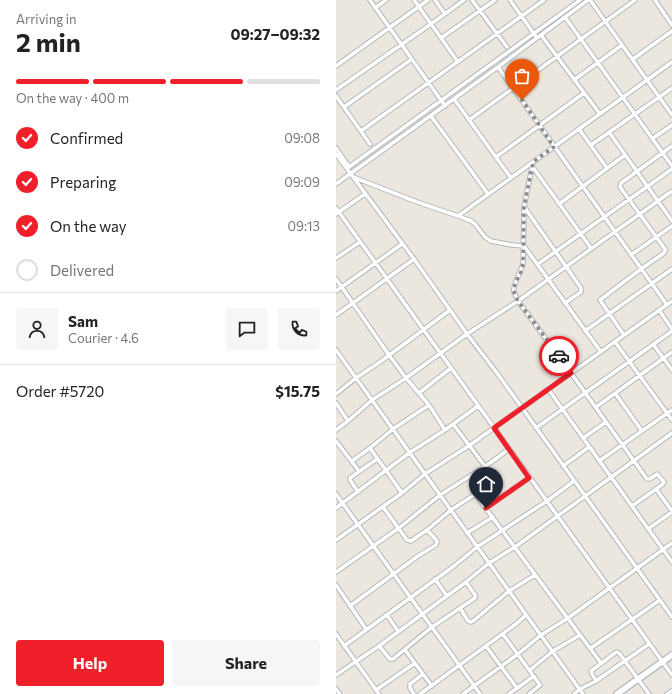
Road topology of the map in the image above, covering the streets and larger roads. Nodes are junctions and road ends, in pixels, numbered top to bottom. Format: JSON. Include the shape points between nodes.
{"nodes":[{"id":1,"x":370,"y":0,"type":"edge"},
{"id":2,"x":386,"y":0,"type":"edge"},
{"id":3,"x":414,"y":0,"type":"edge"},
{"id":4,"x":428,"y":0,"type":"edge"},
{"id":5,"x":435,"y":0,"type":"edge"},
{"id":6,"x":464,"y":0,"type":"edge"},
{"id":7,"x":472,"y":0,"type":"edge"},
{"id":8,"x":494,"y":0,"type":"edge"},
{"id":9,"x":544,"y":0,"type":"edge"},
{"id":10,"x":580,"y":0,"type":"edge"},
{"id":11,"x":589,"y":0,"type":"edge"},
{"id":12,"x":635,"y":0,"type":"edge"},
{"id":13,"x":654,"y":0,"type":"edge"},
{"id":14,"x":512,"y":1,"type":"edge"},
{"id":15,"x":574,"y":2,"type":"edge"},
{"id":16,"x":418,"y":6,"type":"junction"},
{"id":17,"x":578,"y":7,"type":"junction"},
{"id":18,"x":375,"y":8,"type":"junction"},
{"id":19,"x":480,"y":11,"type":"junction"},
{"id":20,"x":445,"y":14,"type":"junction"},
{"id":21,"x":521,"y":16,"type":"junction"},
{"id":22,"x":565,"y":17,"type":"junction"},
{"id":23,"x":605,"y":21,"type":"junction"},
{"id":24,"x":431,"y":24,"type":"junction"},
{"id":25,"x":672,"y":25,"type":"edge"},
{"id":26,"x":389,"y":28,"type":"junction"},
{"id":27,"x":672,"y":31,"type":"edge"},
{"id":28,"x":534,"y":33,"type":"junction"},
{"id":29,"x":497,"y":34,"type":"junction"},
{"id":30,"x":541,"y":36,"type":"junction"},
{"id":31,"x":441,"y":38,"type":"junction"},
{"id":32,"x":537,"y":38,"type":"junction"},
{"id":33,"x":581,"y":39,"type":"junction"},
{"id":34,"x":402,"y":45,"type":"junction"},
{"id":35,"x":622,"y":45,"type":"junction"},
{"id":36,"x":506,"y":47,"type":"dead end"},
{"id":37,"x":556,"y":56,"type":"junction"},
{"id":38,"x":412,"y":59,"type":"junction"},
{"id":39,"x":633,"y":59,"type":"junction"},
{"id":40,"x":458,"y":62,"type":"junction"},
{"id":41,"x":597,"y":62,"type":"junction"},
{"id":42,"x":672,"y":62,"type":"edge"},
{"id":43,"x":336,"y":66,"type":"edge"},
{"id":44,"x":498,"y":67,"type":"junction"},
{"id":45,"x":574,"y":80,"type":"junction"},
{"id":46,"x":648,"y":80,"type":"junction"},
{"id":47,"x":429,"y":83,"type":"junction"},
{"id":48,"x":513,"y":88,"type":"junction"},
{"id":49,"x":672,"y":88,"type":"edge"},
{"id":50,"x":336,"y":90,"type":"edge"},
{"id":51,"x":584,"y":93,"type":"junction"},
{"id":52,"x":336,"y":96,"type":"edge"},
{"id":53,"x":659,"y":96,"type":"junction"},
{"id":54,"x":623,"y":98,"type":"junction"},
{"id":55,"x":454,"y":99,"type":"junction"},
{"id":56,"x":441,"y":100,"type":"junction"},
{"id":57,"x":445,"y":106,"type":"junction"},
{"id":58,"x":344,"y":107,"type":"junction"},
{"id":59,"x":600,"y":114,"type":"junction"},
{"id":60,"x":635,"y":114,"type":"junction"},
{"id":61,"x":672,"y":115,"type":"edge"},
{"id":62,"x":431,"y":116,"type":"junction"},
{"id":63,"x":469,"y":120,"type":"junction"},
{"id":64,"x":672,"y":125,"type":"edge"},
{"id":65,"x":540,"y":126,"type":"junction"},
{"id":66,"x":579,"y":129,"type":"junction"},
{"id":67,"x":361,"y":131,"type":"junction"},
{"id":68,"x":609,"y":132,"type":"junction"},
{"id":69,"x":652,"y":139,"type":"junction"},
{"id":70,"x":370,"y":144,"type":"dead end"},
{"id":71,"x":591,"y":145,"type":"junction"},
{"id":72,"x":672,"y":146,"type":"edge"},
{"id":73,"x":554,"y":147,"type":"junction"},
{"id":74,"x":336,"y":148,"type":"edge"},
{"id":75,"x":662,"y":153,"type":"junction"},
{"id":76,"x":336,"y":154,"type":"edge"},
{"id":77,"x":625,"y":155,"type":"junction"},
{"id":78,"x":496,"y":157,"type":"junction"},
{"id":79,"x":533,"y":162,"type":"junction"},
{"id":80,"x":532,"y":166,"type":"junction"},
{"id":81,"x":672,"y":167,"type":"edge"},
{"id":82,"x":607,"y":168,"type":"junction"},
{"id":83,"x":636,"y":172,"type":"junction"},
{"id":84,"x":351,"y":176,"type":"junction"},
{"id":85,"x":511,"y":178,"type":"junction"},
{"id":86,"x":336,"y":184,"type":"edge"},
{"id":87,"x":583,"y":186,"type":"junction"},
{"id":88,"x":647,"y":186,"type":"junction"},
{"id":89,"x":672,"y":191,"type":"edge"},
{"id":90,"x":365,"y":194,"type":"junction"},
{"id":91,"x":488,"y":194,"type":"junction"},
{"id":92,"x":629,"y":199,"type":"junction"},
{"id":93,"x":658,"y":201,"type":"junction"},
{"id":94,"x":559,"y":204,"type":"junction"},
{"id":95,"x":524,"y":207,"type":"junction"},
{"id":96,"x":336,"y":208,"type":"edge"},
{"id":97,"x":337,"y":213,"type":"edge"},
{"id":98,"x":640,"y":214,"type":"junction"},
{"id":99,"x":458,"y":216,"type":"junction"},
{"id":100,"x":604,"y":217,"type":"junction"},
{"id":101,"x":672,"y":221,"type":"edge"},
{"id":102,"x":672,"y":226,"type":"edge"},
{"id":103,"x":615,"y":232,"type":"junction"},
{"id":104,"x":580,"y":234,"type":"junction"},
{"id":105,"x":657,"y":237,"type":"junction"},
{"id":106,"x":360,"y":242,"type":"junction"},
{"id":107,"x":402,"y":244,"type":"junction"},
{"id":108,"x":524,"y":246,"type":"junction"},
{"id":109,"x":591,"y":248,"type":"junction"},
{"id":110,"x":556,"y":252,"type":"junction"},
{"id":111,"x":632,"y":255,"type":"junction"},
{"id":112,"x":336,"y":258,"type":"edge"},
{"id":113,"x":414,"y":259,"type":"junction"},
{"id":114,"x":375,"y":263,"type":"junction"},
{"id":115,"x":538,"y":264,"type":"junction"},
{"id":116,"x":566,"y":266,"type":"junction"},
{"id":117,"x":641,"y":269,"type":"junction"},
{"id":118,"x":672,"y":269,"type":"edge"},
{"id":119,"x":336,"y":279,"type":"edge"},
{"id":120,"x":387,"y":279,"type":"junction"},
{"id":121,"x":549,"y":279,"type":"junction"},
{"id":122,"x":652,"y":283,"type":"junction"},
{"id":123,"x":342,"y":287,"type":"junction"},
{"id":124,"x":336,"y":291,"type":"edge"},
{"id":125,"x":518,"y":301,"type":"junction"},
{"id":126,"x":672,"y":301,"type":"edge"},
{"id":127,"x":353,"y":303,"type":"junction"},
{"id":128,"x":565,"y":303,"type":"junction"},
{"id":129,"x":667,"y":305,"type":"junction"},
{"id":130,"x":450,"y":310,"type":"junction"},
{"id":131,"x":659,"y":310,"type":"junction"},
{"id":132,"x":609,"y":313,"type":"junction"},
{"id":133,"x":336,"y":315,"type":"edge"},
{"id":134,"x":424,"y":330,"type":"junction"},
{"id":135,"x":585,"y":330,"type":"junction"},
{"id":136,"x":672,"y":330,"type":"edge"},
{"id":137,"x":467,"y":334,"type":"junction"},
{"id":138,"x":624,"y":335,"type":"junction"},
{"id":139,"x":615,"y":342,"type":"junction"},
{"id":140,"x":653,"y":344,"type":"junction"},
{"id":141,"x":336,"y":350,"type":"edge"},
{"id":142,"x":600,"y":352,"type":"junction"},
{"id":143,"x":672,"y":352,"type":"edge"},
{"id":144,"x":440,"y":353,"type":"junction"},
{"id":145,"x":389,"y":355,"type":"junction"},
{"id":146,"x":663,"y":358,"type":"junction"},
{"id":147,"x":630,"y":361,"type":"junction"},
{"id":148,"x":451,"y":368,"type":"junction"},
{"id":149,"x":672,"y":370,"type":"edge"},
{"id":150,"x":571,"y":373,"type":"junction"},
{"id":151,"x":640,"y":375,"type":"junction"},
{"id":152,"x":356,"y":378,"type":"junction"},
{"id":153,"x":406,"y":378,"type":"junction"},
{"id":154,"x":548,"y":390,"type":"junction"},
{"id":155,"x":419,"y":392,"type":"junction"},
{"id":156,"x":585,"y":393,"type":"junction"},
{"id":157,"x":615,"y":393,"type":"junction"},
{"id":158,"x":336,"y":394,"type":"edge"},
{"id":159,"x":372,"y":400,"type":"junction"},
{"id":160,"x":336,"y":403,"type":"edge"},
{"id":161,"x":429,"y":405,"type":"junction"},
{"id":162,"x":478,"y":406,"type":"junction"},
{"id":163,"x":596,"y":407,"type":"junction"},
{"id":164,"x":522,"y":408,"type":"junction"},
{"id":165,"x":562,"y":410,"type":"junction"},
{"id":166,"x":672,"y":410,"type":"edge"},
{"id":167,"x":667,"y":413,"type":"junction"},
{"id":168,"x":672,"y":420,"type":"edge"},
{"id":169,"x":348,"y":421,"type":"junction"},
{"id":170,"x":606,"y":422,"type":"junction"},
{"id":171,"x":453,"y":424,"type":"junction"},
{"id":172,"x":494,"y":428,"type":"junction"},
{"id":173,"x":536,"y":428,"type":"junction"},
{"id":174,"x":393,"y":429,"type":"junction"},
{"id":175,"x":336,"y":430,"type":"edge"},
{"id":176,"x":445,"y":430,"type":"junction"},
{"id":177,"x":642,"y":431,"type":"junction"},
{"id":178,"x":672,"y":433,"type":"edge"},
{"id":179,"x":583,"y":438,"type":"junction"},
{"id":180,"x":336,"y":441,"type":"edge"},
{"id":181,"x":623,"y":444,"type":"junction"},
{"id":182,"x":470,"y":445,"type":"junction"},
{"id":183,"x":589,"y":447,"type":"junction"},
{"id":184,"x":370,"y":448,"type":"junction"},
{"id":185,"x":509,"y":449,"type":"junction"},
{"id":186,"x":410,"y":453,"type":"junction"},
{"id":187,"x":377,"y":459,"type":"junction"},
{"id":188,"x":634,"y":460,"type":"junction"},
{"id":189,"x":352,"y":461,"type":"junction"},
{"id":190,"x":599,"y":461,"type":"junction"},
{"id":191,"x":486,"y":466,"type":"junction"},
{"id":192,"x":563,"y":466,"type":"junction"},
{"id":193,"x":359,"y":471,"type":"junction"},
{"id":194,"x":386,"y":471,"type":"junction"},
{"id":195,"x":425,"y":474,"type":"junction"},
{"id":196,"x":611,"y":477,"type":"junction"},
{"id":197,"x":529,"y":478,"type":"junction"},
{"id":198,"x":574,"y":481,"type":"junction"},
{"id":199,"x":656,"y":489,"type":"junction"},
{"id":200,"x":358,"y":492,"type":"junction"},
{"id":201,"x":402,"y":493,"type":"junction"},
{"id":202,"x":336,"y":494,"type":"edge"},
{"id":203,"x":475,"y":494,"type":"junction"},
{"id":204,"x":440,"y":495,"type":"junction"},
{"id":205,"x":585,"y":496,"type":"junction"},
{"id":206,"x":546,"y":501,"type":"junction"},
{"id":207,"x":343,"y":503,"type":"junction"},
{"id":208,"x":383,"y":506,"type":"junction"},
{"id":209,"x":632,"y":506,"type":"junction"},
{"id":210,"x":336,"y":508,"type":"edge"},
{"id":211,"x":486,"y":508,"type":"junction"},
{"id":212,"x":451,"y":510,"type":"junction"},
{"id":213,"x":672,"y":511,"type":"edge"},
{"id":214,"x":557,"y":516,"type":"junction"},
{"id":215,"x":493,"y":517,"type":"junction"},
{"id":216,"x":358,"y":524,"type":"junction"},
{"id":217,"x":399,"y":528,"type":"junction"},
{"id":218,"x":648,"y":529,"type":"junction"},
{"id":219,"x":427,"y":530,"type":"junction"},
{"id":220,"x":503,"y":530,"type":"junction"},
{"id":221,"x":467,"y":533,"type":"junction"},
{"id":222,"x":336,"y":540,"type":"edge"},
{"id":223,"x":672,"y":543,"type":"edge"},
{"id":224,"x":373,"y":545,"type":"junction"},
{"id":225,"x":477,"y":547,"type":"junction"},
{"id":226,"x":515,"y":547,"type":"junction"},
{"id":227,"x":663,"y":550,"type":"junction"},
{"id":228,"x":672,"y":562,"type":"edge"},
{"id":229,"x":489,"y":563,"type":"junction"},
{"id":230,"x":637,"y":568,"type":"junction"},
{"id":231,"x":336,"y":572,"type":"edge"},
{"id":232,"x":393,"y":574,"type":"junction"},
{"id":233,"x":536,"y":575,"type":"junction"},
{"id":234,"x":435,"y":580,"type":"junction"},
{"id":235,"x":466,"y":582,"type":"junction"},
{"id":236,"x":336,"y":585,"type":"edge"},
{"id":237,"x":609,"y":588,"type":"junction"},
{"id":238,"x":340,"y":591,"type":"junction"},
{"id":239,"x":509,"y":591,"type":"junction"},
{"id":240,"x":336,"y":594,"type":"edge"},
{"id":241,"x":447,"y":596,"type":"junction"},
{"id":242,"x":410,"y":598,"type":"junction"},
{"id":243,"x":660,"y":600,"type":"junction"},
{"id":244,"x":350,"y":606,"type":"junction"},
{"id":245,"x":460,"y":608,"type":"junction"},
{"id":246,"x":422,"y":614,"type":"junction"},
{"id":247,"x":387,"y":615,"type":"junction"},
{"id":248,"x":526,"y":615,"type":"junction"},
{"id":249,"x":672,"y":617,"type":"edge"},
{"id":250,"x":568,"y":618,"type":"junction"},
{"id":251,"x":632,"y":620,"type":"junction"},
{"id":252,"x":432,"y":627,"type":"junction"},
{"id":253,"x":366,"y":629,"type":"junction"},
{"id":254,"x":398,"y":631,"type":"junction"},
{"id":255,"x":336,"y":634,"type":"edge"},
{"id":256,"x":503,"y":634,"type":"junction"},
{"id":257,"x":541,"y":635,"type":"junction"},
{"id":258,"x":580,"y":635,"type":"junction"},
{"id":259,"x":649,"y":644,"type":"junction"},
{"id":260,"x":344,"y":646,"type":"junction"},
{"id":261,"x":379,"y":646,"type":"junction"},
{"id":262,"x":486,"y":646,"type":"junction"},
{"id":263,"x":590,"y":648,"type":"junction"},
{"id":264,"x":405,"y":650,"type":"junction"},
{"id":265,"x":553,"y":651,"type":"junction"},
{"id":266,"x":518,"y":654,"type":"junction"},
{"id":267,"x":672,"y":655,"type":"edge"},
{"id":268,"x":624,"y":661,"type":"junction"},
{"id":269,"x":356,"y":662,"type":"junction"},
{"id":270,"x":662,"y":662,"type":"junction"},
{"id":271,"x":415,"y":663,"type":"junction"},
{"id":272,"x":601,"y":663,"type":"junction"},
{"id":273,"x":460,"y":665,"type":"junction"},
{"id":274,"x":501,"y":666,"type":"junction"},
{"id":275,"x":530,"y":670,"type":"junction"},
{"id":276,"x":423,"y":674,"type":"junction"},
{"id":277,"x":336,"y":675,"type":"edge"},
{"id":278,"x":672,"y":675,"type":"edge"},
{"id":279,"x":534,"y":676,"type":"junction"},
{"id":280,"x":596,"y":680,"type":"junction"},
{"id":281,"x":638,"y":680,"type":"junction"},
{"id":282,"x":432,"y":686,"type":"junction"},
{"id":283,"x":474,"y":686,"type":"junction"},
{"id":284,"x":517,"y":688,"type":"junction"},
{"id":285,"x":336,"y":689,"type":"edge"},
{"id":286,"x":376,"y":690,"type":"junction"},
{"id":287,"x":580,"y":690,"type":"junction"},
{"id":288,"x":672,"y":691,"type":"edge"},
{"id":289,"x":340,"y":694,"type":"edge"},
{"id":290,"x":379,"y":694,"type":"edge"},
{"id":291,"x":414,"y":694,"type":"edge"},
{"id":292,"x":420,"y":694,"type":"edge"},
{"id":293,"x":463,"y":694,"type":"edge"},
{"id":294,"x":480,"y":694,"type":"edge"},
{"id":295,"x":509,"y":694,"type":"edge"},
{"id":296,"x":529,"y":694,"type":"edge"},
{"id":297,"x":574,"y":694,"type":"edge"},
{"id":298,"x":583,"y":694,"type":"edge"},
{"id":299,"x":617,"y":694,"type":"edge"},
{"id":300,"x":649,"y":694,"type":"edge"},
{"id":301,"x":667,"y":694,"type":"edge"}],
"edges":[{"from":1,"to":18,"type":"street"},
{"from":2,"to":18,"type":"street"},
{"from":3,"to":16,"type":"street"},
{"from":4,"to":16,"type":"street"},
{"from":5,"to":20,"type":"street"},
{"from":6,"to":20,"type":"street"},
{"from":7,"to":19,"type":"street"},
{"from":8,"to":19,"type":"street"},
{"from":9,"to":21,"type":"street"},
{"from":10,"to":15,"type":"street"},
{"from":11,"to":17,"type":"street"},
{"from":11,"to":23,"type":"street"},
{"from":12,"to":23,"type":"street"},
{"from":13,"to":25,"type":"street"},
{"from":14,"to":21,"type":"street"},
{"from":15,"to":17,"type":"street"},
{"from":15,"to":28,"type":"street"},
{"from":16,"to":24,"type":"street"},
{"from":16,"to":26,"type":"street"},
{"from":17,"to":22,"type":"street"},
{"from":18,"to":26,"type":"street"},
{"from":19,"to":29,"type":"street"},
{"from":19,"to":31,"type":"street"},
{"from":20,"to":24,"type":"street"},
{"from":21,"to":28,"type":"street"},
{"from":21,"to":29,"type":"street"},
{"from":22,"to":30,"type":"street"},
{"from":22,"to":33,"type":"street"},
{"from":23,"to":33,"type":"street"},
{"from":23,"to":35,"type":"street"},
{"from":24,"to":31,"type":"street"},
{"from":24,"to":34,"type":"street"},
{"from":26,"to":34,"type":"street"},
{"from":26,"to":43,"type":"street"},
{"from":27,"to":39,"type":"street"},
{"from":28,"to":32,"type":"street"},
{"from":28,"to":56,"type":"street"},
{"from":29,"to":36,"type":"street"},
{"from":29,"to":40,"type":"street"},
{"from":30,"to":32,"type":"street"},
{"from":30,"to":37,"type":"street"},
{"from":31,"to":40,"type":"street"},
{"from":32,"to":44,"type":"street"},
{"from":33,"to":37,"type":"street"},
{"from":33,"to":41,"type":"street"},
{"from":34,"to":38,"type":"street"},
{"from":34,"to":50,"type":"street"},
{"from":35,"to":39,"type":"street"},
{"from":35,"to":41,"type":"street"},
{"from":37,"to":45,"type":"street"},
{"from":37,"to":48,"type":"street"},
{"from":38,"to":47,"type":"street"},
{"from":38,"to":58,"type":"street"},
{"from":39,"to":46,"type":"street"},
{"from":40,"to":47,"type":"street"},
{"from":41,"to":45,"type":"street"},
{"from":41,"to":54,"type":"street"},
{"from":42,"to":46,"type":"street"},
{"from":44,"to":48,"type":"street"},
{"from":44,"to":55,"type":"street"},
{"from":45,"to":51,"type":"street"},
{"from":46,"to":53,"type":"street"},
{"from":46,"to":54,"type":"street"},
{"from":47,"to":56,"type":"street"},
{"from":47,"to":67,"type":"street"},
{"from":48,"to":63,"type":"street"},
{"from":48,"to":65,"type":"street"},
{"from":49,"to":53,"type":"street"},
{"from":51,"to":59,"type":"street"},
{"from":51,"to":65,"type":"street"},
{"from":52,"to":58,"type":"street"},
{"from":53,"to":60,"type":"street"},
{"from":53,"to":61,"type":"street"},
{"from":54,"to":59,"type":"street"},
{"from":54,"to":60,"type":"street"},
{"from":55,"to":57,"type":"street"},
{"from":55,"to":63,"type":"street"},
{"from":56,"to":57,"type":"street"},
{"from":56,"to":74,"type":"street","via":[[349,167]]},
{"from":57,"to":62,"type":"street"},
{"from":58,"to":67,"type":"street"},
{"from":59,"to":66,"type":"street"},
{"from":60,"to":68,"type":"street"},
{"from":60,"to":69,"type":"street"},
{"from":62,"to":84,"type":"street"},
{"from":62,"to":91,"type":"street"},
{"from":63,"to":78,"type":"street"},
{"from":64,"to":69,"type":"street"},
{"from":65,"to":73,"type":"street"},
{"from":65,"to":78,"type":"street"},
{"from":66,"to":71,"type":"street"},
{"from":66,"to":73,"type":"street"},
{"from":67,"to":70,"type":"street"},
{"from":68,"to":71,"type":"street"},
{"from":68,"to":77,"type":"street"},
{"from":69,"to":75,"type":"street"},
{"from":71,"to":82,"type":"street"},
{"from":72,"to":75,"type":"street"},
{"from":73,"to":79,"type":"street"},
{"from":73,"to":87,"type":"street"},
{"from":75,"to":81,"type":"street"},
{"from":75,"to":83,"type":"street"},
{"from":76,"to":84,"type":"street"},
{"from":77,"to":82,"type":"street"},
{"from":77,"to":83,"type":"street"},
{"from":78,"to":85,"type":"street"},
{"from":79,"to":80,"type":"street"},
{"from":79,"to":85,"type":"street"},
{"from":80,"to":94,"type":"street"},
{"from":80,"to":95,"type":"street"},
{"from":81,"to":88,"type":"street"},
{"from":82,"to":87,"type":"street"},
{"from":83,"to":88,"type":"street"},
{"from":83,"to":92,"type":"street","via":[[620,184]]},
{"from":84,"to":86,"type":"street"},
{"from":84,"to":90,"type":"street"},
{"from":84,"to":99,"type":"street"},
{"from":85,"to":91,"type":"street"},
{"from":87,"to":94,"type":"street"},
{"from":87,"to":100,"type":"street"},
{"from":88,"to":92,"type":"street"},
{"from":88,"to":93,"type":"street"},
{"from":89,"to":93,"type":"street"},
{"from":90,"to":97,"type":"street"},
{"from":90,"to":107,"type":"street"},
{"from":91,"to":99,"type":"street"},
{"from":92,"to":98,"type":"street"},
{"from":92,"to":100,"type":"street"},
{"from":93,"to":98,"type":"street"},
{"from":93,"to":101,"type":"street"},
{"from":94,"to":104,"type":"street"},
{"from":95,"to":108,"type":"street"},
{"from":95,"to":110,"type":"street"},
{"from":96,"to":97,"type":"street"},
{"from":97,"to":106,"type":"street"},
{"from":98,"to":103,"type":"street"},
{"from":98,"to":105,"type":"street"},
{"from":99,"to":108,"type":"street","via":[[473,222],[488,239]]},
{"from":100,"to":103,"type":"street"},
{"from":100,"to":104,"type":"street"},
{"from":102,"to":105,"type":"street"},
{"from":103,"to":109,"type":"street"},
{"from":103,"to":111,"type":"street"},
{"from":104,"to":109,"type":"street"},
{"from":104,"to":110,"type":"street"},
{"from":105,"to":111,"type":"street"},
{"from":105,"to":117,"type":"street","via":[[665,249],[664,254]]},
{"from":106,"to":112,"type":"street"},
{"from":106,"to":114,"type":"street"},
{"from":107,"to":113,"type":"street"},
{"from":107,"to":114,"type":"street"},
{"from":108,"to":115,"type":"street"},
{"from":108,"to":125,"type":"street","via":[[523,264],[514,290]]},
{"from":109,"to":116,"type":"street"},
{"from":110,"to":115,"type":"street"},
{"from":110,"to":116,"type":"street"},
{"from":111,"to":117,"type":"street"},
{"from":113,"to":120,"type":"street"},
{"from":113,"to":130,"type":"street"},
{"from":114,"to":120,"type":"street"},
{"from":114,"to":123,"type":"street"},
{"from":115,"to":121,"type":"street"},
{"from":116,"to":121,"type":"street"},
{"from":116,"to":128,"type":"street","via":[[582,290]]},
{"from":117,"to":122,"type":"street"},
{"from":117,"to":132,"type":"street","via":[[601,299]]},
{"from":118,"to":122,"type":"street"},
{"from":119,"to":123,"type":"street"},
{"from":120,"to":127,"type":"street"},
{"from":120,"to":134,"type":"street"},
{"from":121,"to":125,"type":"street"},
{"from":121,"to":128,"type":"street"},
{"from":122,"to":129,"type":"street"},
{"from":122,"to":132,"type":"street"},
{"from":123,"to":124,"type":"street"},
{"from":123,"to":127,"type":"street"},
{"from":125,"to":137,"type":"street"},
{"from":125,"to":150,"type":"street"},
{"from":126,"to":129,"type":"street"},
{"from":127,"to":133,"type":"street"},
{"from":127,"to":145,"type":"street"},
{"from":128,"to":135,"type":"street"},
{"from":129,"to":131,"type":"street"},
{"from":130,"to":134,"type":"street"},
{"from":130,"to":137,"type":"street"},
{"from":131,"to":136,"type":"street"},
{"from":131,"to":138,"type":"street"},
{"from":132,"to":135,"type":"street"},
{"from":132,"to":138,"type":"street"},
{"from":134,"to":144,"type":"street"},
{"from":134,"to":145,"type":"street"},
{"from":135,"to":142,"type":"street"},
{"from":136,"to":140,"type":"street"},
{"from":137,"to":144,"type":"street"},
{"from":137,"to":164,"type":"street"},
{"from":138,"to":139,"type":"street"},
{"from":139,"to":142,"type":"street"},
{"from":139,"to":147,"type":"street"},
{"from":140,"to":146,"type":"street"},
{"from":140,"to":147,"type":"street"},
{"from":141,"to":152,"type":"street"},
{"from":142,"to":150,"type":"street"},
{"from":143,"to":146,"type":"street"},
{"from":144,"to":148,"type":"street"},
{"from":144,"to":153,"type":"street"},
{"from":145,"to":152,"type":"street"},
{"from":145,"to":153,"type":"street"},
{"from":146,"to":149,"type":"street"},
{"from":146,"to":151,"type":"street"},
{"from":147,"to":151,"type":"street"},
{"from":147,"to":156,"type":"street"},
{"from":148,"to":155,"type":"street"},
{"from":148,"to":162,"type":"street"},
{"from":150,"to":154,"type":"street"},
{"from":150,"to":156,"type":"street"},
{"from":151,"to":157,"type":"street"},
{"from":151,"to":167,"type":"street"},
{"from":152,"to":158,"type":"street"},
{"from":152,"to":159,"type":"street"},
{"from":153,"to":155,"type":"street"},
{"from":153,"to":159,"type":"street"},
{"from":154,"to":164,"type":"street"},
{"from":154,"to":165,"type":"street"},
{"from":155,"to":161,"type":"street"},
{"from":156,"to":163,"type":"street"},
{"from":156,"to":165,"type":"street"},
{"from":157,"to":163,"type":"street"},
{"from":157,"to":177,"type":"street"},
{"from":159,"to":169,"type":"street"},
{"from":159,"to":174,"type":"street"},
{"from":160,"to":169,"type":"street"},
{"from":161,"to":174,"type":"street"},
{"from":161,"to":176,"type":"street"},
{"from":162,"to":171,"type":"street"},
{"from":162,"to":172,"type":"street"},
{"from":163,"to":170,"type":"street"},
{"from":164,"to":172,"type":"street"},
{"from":164,"to":173,"type":"street"},
{"from":165,"to":173,"type":"street"},
{"from":165,"to":179,"type":"street"},
{"from":166,"to":167,"type":"street"},
{"from":167,"to":168,"type":"street"},
{"from":167,"to":177,"type":"street"},
{"from":169,"to":175,"type":"street"},
{"from":170,"to":179,"type":"street"},
{"from":170,"to":181,"type":"street"},
{"from":171,"to":176,"type":"street"},
{"from":171,"to":182,"type":"street"},
{"from":172,"to":182,"type":"street"},
{"from":172,"to":185,"type":"street"},
{"from":173,"to":192,"type":"street"},
{"from":174,"to":184,"type":"street"},
{"from":174,"to":186,"type":"street"},
{"from":176,"to":186,"type":"street"},
{"from":177,"to":181,"type":"street"},
{"from":178,"to":188,"type":"street"},
{"from":179,"to":183,"type":"street"},
{"from":180,"to":189,"type":"street"},
{"from":181,"to":188,"type":"street"},
{"from":181,"to":190,"type":"street"},
{"from":182,"to":191,"type":"street"},
{"from":182,"to":195,"type":"street"},
{"from":183,"to":190,"type":"street"},
{"from":183,"to":192,"type":"street"},
{"from":184,"to":187,"type":"street"},
{"from":184,"to":189,"type":"street"},
{"from":185,"to":191,"type":"street"},
{"from":185,"to":197,"type":"street"},
{"from":186,"to":194,"type":"street"},
{"from":186,"to":195,"type":"street"},
{"from":187,"to":193,"type":"street"},
{"from":187,"to":194,"type":"street"},
{"from":188,"to":196,"type":"street"},
{"from":188,"to":199,"type":"street","via":[[648,479],[659,475],[664,483]]},
{"from":189,"to":193,"type":"street"},
{"from":190,"to":196,"type":"street"},
{"from":191,"to":203,"type":"street","via":[[495,480]]},
{"from":191,"to":204,"type":"street"},
{"from":192,"to":198,"type":"street"},
{"from":193,"to":200,"type":"street","via":[[350,479]]},
{"from":194,"to":200,"type":"street"},
{"from":194,"to":201,"type":"street"},
{"from":195,"to":201,"type":"street"},
{"from":195,"to":204,"type":"street"},
{"from":196,"to":205,"type":"street"},
{"from":196,"to":209,"type":"street"},
{"from":197,"to":206,"type":"street"},
{"from":197,"to":211,"type":"street"},
{"from":198,"to":205,"type":"street"},
{"from":198,"to":206,"type":"street"},
{"from":199,"to":209,"type":"street"},
{"from":199,"to":213,"type":"street"},
{"from":200,"to":207,"type":"street"},
{"from":201,"to":208,"type":"street"},
{"from":202,"to":207,"type":"street"},
{"from":203,"to":211,"type":"street"},
{"from":203,"to":212,"type":"street"},
{"from":204,"to":212,"type":"street"},
{"from":204,"to":217,"type":"street"},
{"from":205,"to":214,"type":"street"},
{"from":205,"to":230,"type":"street"},
{"from":206,"to":214,"type":"street"},
{"from":206,"to":220,"type":"street"},
{"from":207,"to":210,"type":"street"},
{"from":207,"to":216,"type":"street"},
{"from":208,"to":216,"type":"street"},
{"from":208,"to":217,"type":"street"},
{"from":209,"to":218,"type":"street"},
{"from":211,"to":215,"type":"street"},
{"from":212,"to":219,"type":"street"},
{"from":212,"to":221,"type":"street"},
{"from":213,"to":218,"type":"street"},
{"from":214,"to":226,"type":"street"},
{"from":214,"to":237,"type":"street"},
{"from":215,"to":220,"type":"street"},
{"from":215,"to":221,"type":"street"},
{"from":216,"to":222,"type":"street"},
{"from":216,"to":224,"type":"street"},
{"from":217,"to":219,"type":"street","via":[[409,541]]},
{"from":217,"to":224,"type":"street"},
{"from":218,"to":227,"type":"street"},
{"from":219,"to":232,"type":"street","via":[[436,544]]},
{"from":220,"to":225,"type":"street"},
{"from":220,"to":226,"type":"street"},
{"from":221,"to":225,"type":"street"},
{"from":223,"to":227,"type":"street"},
{"from":224,"to":231,"type":"street"},
{"from":224,"to":232,"type":"street"},
{"from":225,"to":229,"type":"street"},
{"from":225,"to":234,"type":"street"},
{"from":226,"to":229,"type":"street"},
{"from":226,"to":233,"type":"street"},
{"from":227,"to":228,"type":"street"},
{"from":227,"to":230,"type":"street"},
{"from":229,"to":235,"type":"street"},
{"from":229,"to":239,"type":"street"},
{"from":230,"to":237,"type":"street"},
{"from":230,"to":243,"type":"street"},
{"from":232,"to":242,"type":"street"},
{"from":232,"to":244,"type":"street"},
{"from":233,"to":239,"type":"street"},
{"from":233,"to":250,"type":"street"},
{"from":234,"to":241,"type":"street"},
{"from":234,"to":242,"type":"street"},
{"from":235,"to":241,"type":"street"},
{"from":235,"to":245,"type":"street","via":[[476,597]]},
{"from":236,"to":238,"type":"street"},
{"from":237,"to":250,"type":"street"},
{"from":237,"to":251,"type":"street"},
{"from":238,"to":240,"type":"street"},
{"from":238,"to":244,"type":"street"},
{"from":239,"to":245,"type":"street","via":[[471,622]]},
{"from":239,"to":248,"type":"street"},
{"from":241,"to":246,"type":"street"},
{"from":242,"to":246,"type":"street"},
{"from":242,"to":247,"type":"street"},
{"from":243,"to":249,"type":"street"},
{"from":243,"to":251,"type":"street"},
{"from":244,"to":253,"type":"street"},
{"from":245,"to":252,"type":"street"},
{"from":246,"to":252,"type":"street"},
{"from":246,"to":254,"type":"street"},
{"from":247,"to":253,"type":"street"},
{"from":247,"to":254,"type":"street"},
{"from":248,"to":256,"type":"street"},
{"from":248,"to":257,"type":"street"},
{"from":250,"to":257,"type":"street"},
{"from":250,"to":258,"type":"street"},
{"from":251,"to":259,"type":"street"},
{"from":251,"to":263,"type":"street"},
{"from":252,"to":264,"type":"street"},
{"from":252,"to":273,"type":"street"},
{"from":253,"to":260,"type":"street"},
{"from":254,"to":261,"type":"street"},
{"from":255,"to":260,"type":"street"},
{"from":256,"to":262,"type":"street"},
{"from":256,"to":266,"type":"street"},
{"from":257,"to":265,"type":"street"},
{"from":257,"to":266,"type":"street"},
{"from":258,"to":263,"type":"street"},
{"from":258,"to":265,"type":"street"},
{"from":259,"to":268,"type":"street"},
{"from":259,"to":270,"type":"street"},
{"from":260,"to":269,"type":"street"},
{"from":261,"to":264,"type":"street","via":[[390,659]]},
{"from":261,"to":269,"type":"street"},
{"from":262,"to":273,"type":"street"},
{"from":262,"to":274,"type":"street"},
{"from":263,"to":272,"type":"street"},
{"from":264,"to":271,"type":"street"},
{"from":265,"to":275,"type":"street"},
{"from":265,"to":287,"type":"street"},
{"from":266,"to":274,"type":"street"},
{"from":266,"to":275,"type":"street"},
{"from":267,"to":270,"type":"street"},
{"from":268,"to":272,"type":"street","via":[[617,652]]},
{"from":268,"to":280,"type":"street"},
{"from":268,"to":281,"type":"street"},
{"from":269,"to":277,"type":"street"},
{"from":269,"to":286,"type":"street"},
{"from":270,"to":278,"type":"street"},
{"from":270,"to":281,"type":"street"},
{"from":271,"to":276,"type":"street"},
{"from":271,"to":286,"type":"street"},
{"from":272,"to":280,"type":"street","via":[[591,671]]},
{"from":273,"to":282,"type":"street"},
{"from":273,"to":283,"type":"street"},
{"from":274,"to":283,"type":"street"},
{"from":274,"to":284,"type":"street"},
{"from":275,"to":279,"type":"street"},
{"from":276,"to":282,"type":"street"},
{"from":276,"to":291,"type":"street","via":[[410,684]]},
{"from":279,"to":284,"type":"street"},
{"from":279,"to":296,"type":"street","via":[[540,686]]},
{"from":280,"to":287,"type":"street"},
{"from":281,"to":299,"type":"street"},
{"from":281,"to":300,"type":"street"},
{"from":282,"to":292,"type":"street"},
{"from":283,"to":293,"type":"street"},
{"from":283,"to":294,"type":"street"},
{"from":284,"to":295,"type":"street"},
{"from":285,"to":289,"type":"street"},
{"from":286,"to":290,"type":"street"},
{"from":287,"to":297,"type":"street"},
{"from":287,"to":298,"type":"street"},
{"from":288,"to":301,"type":"street"}]}
